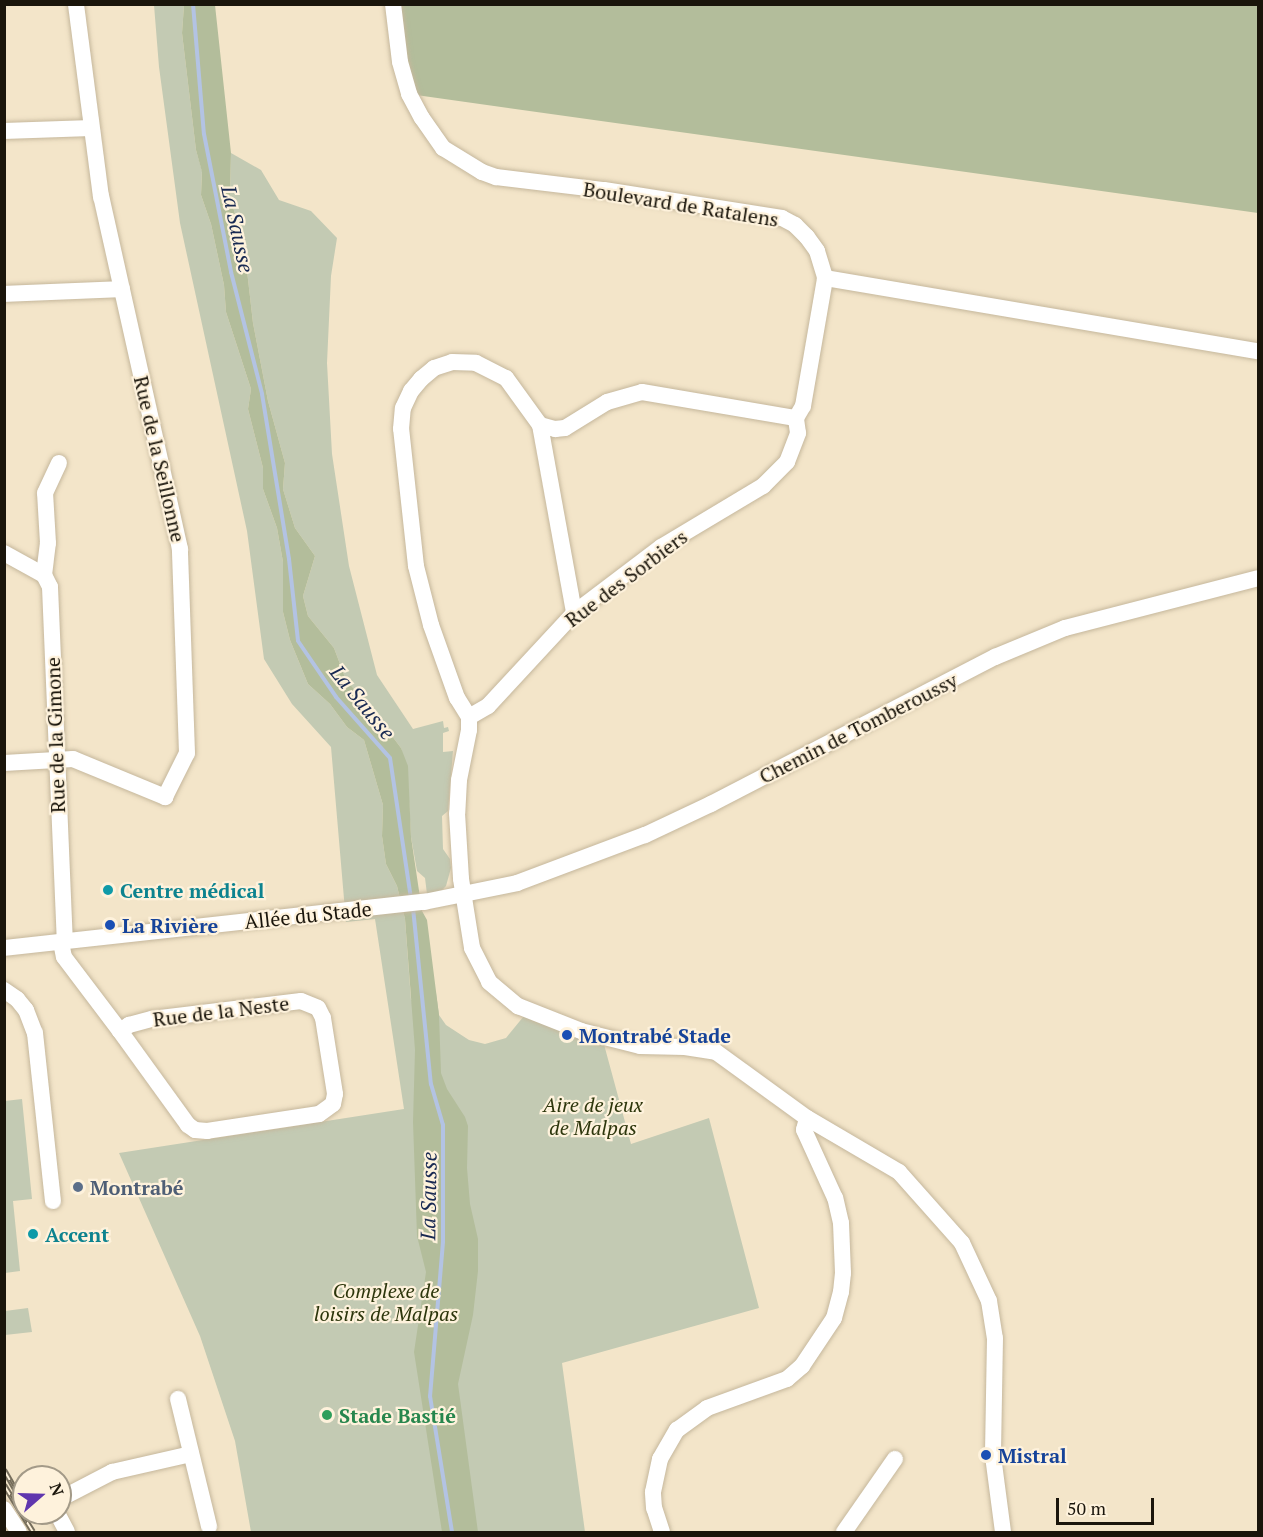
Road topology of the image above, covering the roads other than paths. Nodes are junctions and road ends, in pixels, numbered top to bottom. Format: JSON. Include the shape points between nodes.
{"nodes":[{"id":1,"x":76,"y":4,"type":"edge"},
{"id":2,"x":393,"y":4,"type":"edge"},
{"id":3,"x":91,"y":128,"type":"junction"},
{"id":4,"x":4,"y":131,"type":"edge"},
{"id":5,"x":825,"y":278,"type":"junction"},
{"id":6,"x":122,"y":289,"type":"junction"},
{"id":7,"x":4,"y":294,"type":"edge"},
{"id":8,"x":1258,"y":351,"type":"edge"},
{"id":9,"x":796,"y":418,"type":"junction"},
{"id":10,"x":540,"y":425,"type":"junction"},
{"id":11,"x":59,"y":463,"type":"dead end"},
{"id":12,"x":4,"y":554,"type":"edge"},
{"id":13,"x":44,"y":575,"type":"junction"},
{"id":14,"x":1258,"y":578,"type":"edge"},
{"id":15,"x":574,"y":613,"type":"junction"},
{"id":16,"x":469,"y":717,"type":"junction"},
{"id":17,"x":56,"y":760,"type":"junction"},
{"id":18,"x":4,"y":763,"type":"edge"},
{"id":19,"x":465,"y":895,"type":"junction"},
{"id":20,"x":68,"y":941,"type":"junction"},
{"id":21,"x":4,"y":948,"type":"edge"},
{"id":22,"x":4,"y":990,"type":"edge"},
{"id":23,"x":120,"y":1031,"type":"junction"},
{"id":24,"x":807,"y":1118,"type":"junction"},
{"id":25,"x":53,"y":1201,"type":"dead end"},
{"id":26,"x":178,"y":1398,"type":"dead end"},
{"id":27,"x":191,"y":1454,"type":"junction"},
{"id":28,"x":895,"y":1460,"type":"dead end"},
{"id":29,"x":72,"y":1493,"type":"edge"},
{"id":30,"x":4,"y":1509,"type":"edge"},
{"id":31,"x":209,"y":1526,"type":"dead end"},
{"id":32,"x":19,"y":1533,"type":"edge"},
{"id":33,"x":662,"y":1533,"type":"edge"},
{"id":34,"x":844,"y":1533,"type":"edge"},
{"id":35,"x":1003,"y":1533,"type":"edge"}],
"edges":[{"from":1,"to":3,"type":"street","name":"Rue de la Seillonne"},
{"from":2,"to":5,"type":"street","name":"Boulevard de Ratalens","via":[[400,62],[409,94],[430,133],[460,160],[496,177],[782,218],[807,237],[817,251]]},
{"from":3,"to":4,"type":"street"},
{"from":3,"to":6,"type":"street","name":"Rue de la Seillonne","via":[[101,197]]},
{"from":5,"to":8,"type":"street"},
{"from":5,"to":9,"type":"street","name":"Rue des Sorbiers","via":[[803,406]]},
{"from":6,"to":7,"type":"street"},
{"from":6,"to":17,"type":"street","name":"Rue de la Seillonne","via":[[180,549],[187,753],[165,797],[73,759]]},
{"from":9,"to":10,"type":"street","via":[[642,392],[608,402],[565,428]]},
{"from":9,"to":15,"type":"street","name":"Rue des Sorbiers","via":[[798,433],[793,450],[777,475],[661,547]]},
{"from":10,"to":15,"type":"street"},
{"from":10,"to":16,"type":"street","via":[[506,378],[493,369],[465,360],[434,368],[411,391],[403,408],[402,452],[416,566],[444,662],[457,698]]},
{"from":11,"to":13,"type":"street","via":[[45,493],[48,543]]},
{"from":12,"to":13,"type":"street"},
{"from":13,"to":17,"type":"street","name":"Rue de la Gimone","via":[[50,587]]},
{"from":14,"to":19,"type":"street","name":"Chemin de Tomberoussy","via":[[1057,632],[995,657],[645,835],[547,873]]},
{"from":15,"to":16,"type":"street","name":"Rue des Sorbiers","via":[[488,706]]},
{"from":16,"to":19,"type":"street","via":[[457,813]]},
{"from":17,"to":18,"type":"street"},
{"from":17,"to":20,"type":"street","name":"Rue de la Gimone"},
{"from":19,"to":20,"type":"street","name":"Allée du Stade"},
{"from":19,"to":24,"type":"street","via":[[472,948],[480,968],[489,982],[518,1006],[567,1027],[640,1046],[716,1052]]},
{"from":20,"to":21,"type":"street","name":"Allée du Stade"},
{"from":20,"to":23,"type":"street","name":"Rue de la Neste","via":[[86,983]]},
{"from":22,"to":25,"type":"street","via":[[17,999],[32,1021]]},
{"from":23,"to":23,"type":"street","name":"Rue de la Neste","via":[[195,1130],[319,1114],[333,1104],[335,1094],[323,1018],[311,1004],[301,1001],[152,1019]]},
{"from":24,"to":33,"type":"street","via":[[804,1130],[835,1198],[840,1223],[842,1282],[834,1318],[802,1366],[787,1379],[707,1408],[677,1430],[660,1459],[653,1492]]},
{"from":24,"to":35,"type":"street","via":[[898,1172],[962,1243],[979,1274],[990,1301],[995,1338],[993,1456]]},
{"from":26,"to":27,"type":"street"},
{"from":27,"to":29,"type":"street","via":[[112,1472]]},
{"from":27,"to":31,"type":"street"},
{"from":28,"to":34,"type":"street"},
{"from":30,"to":32,"type":"street"}]}
